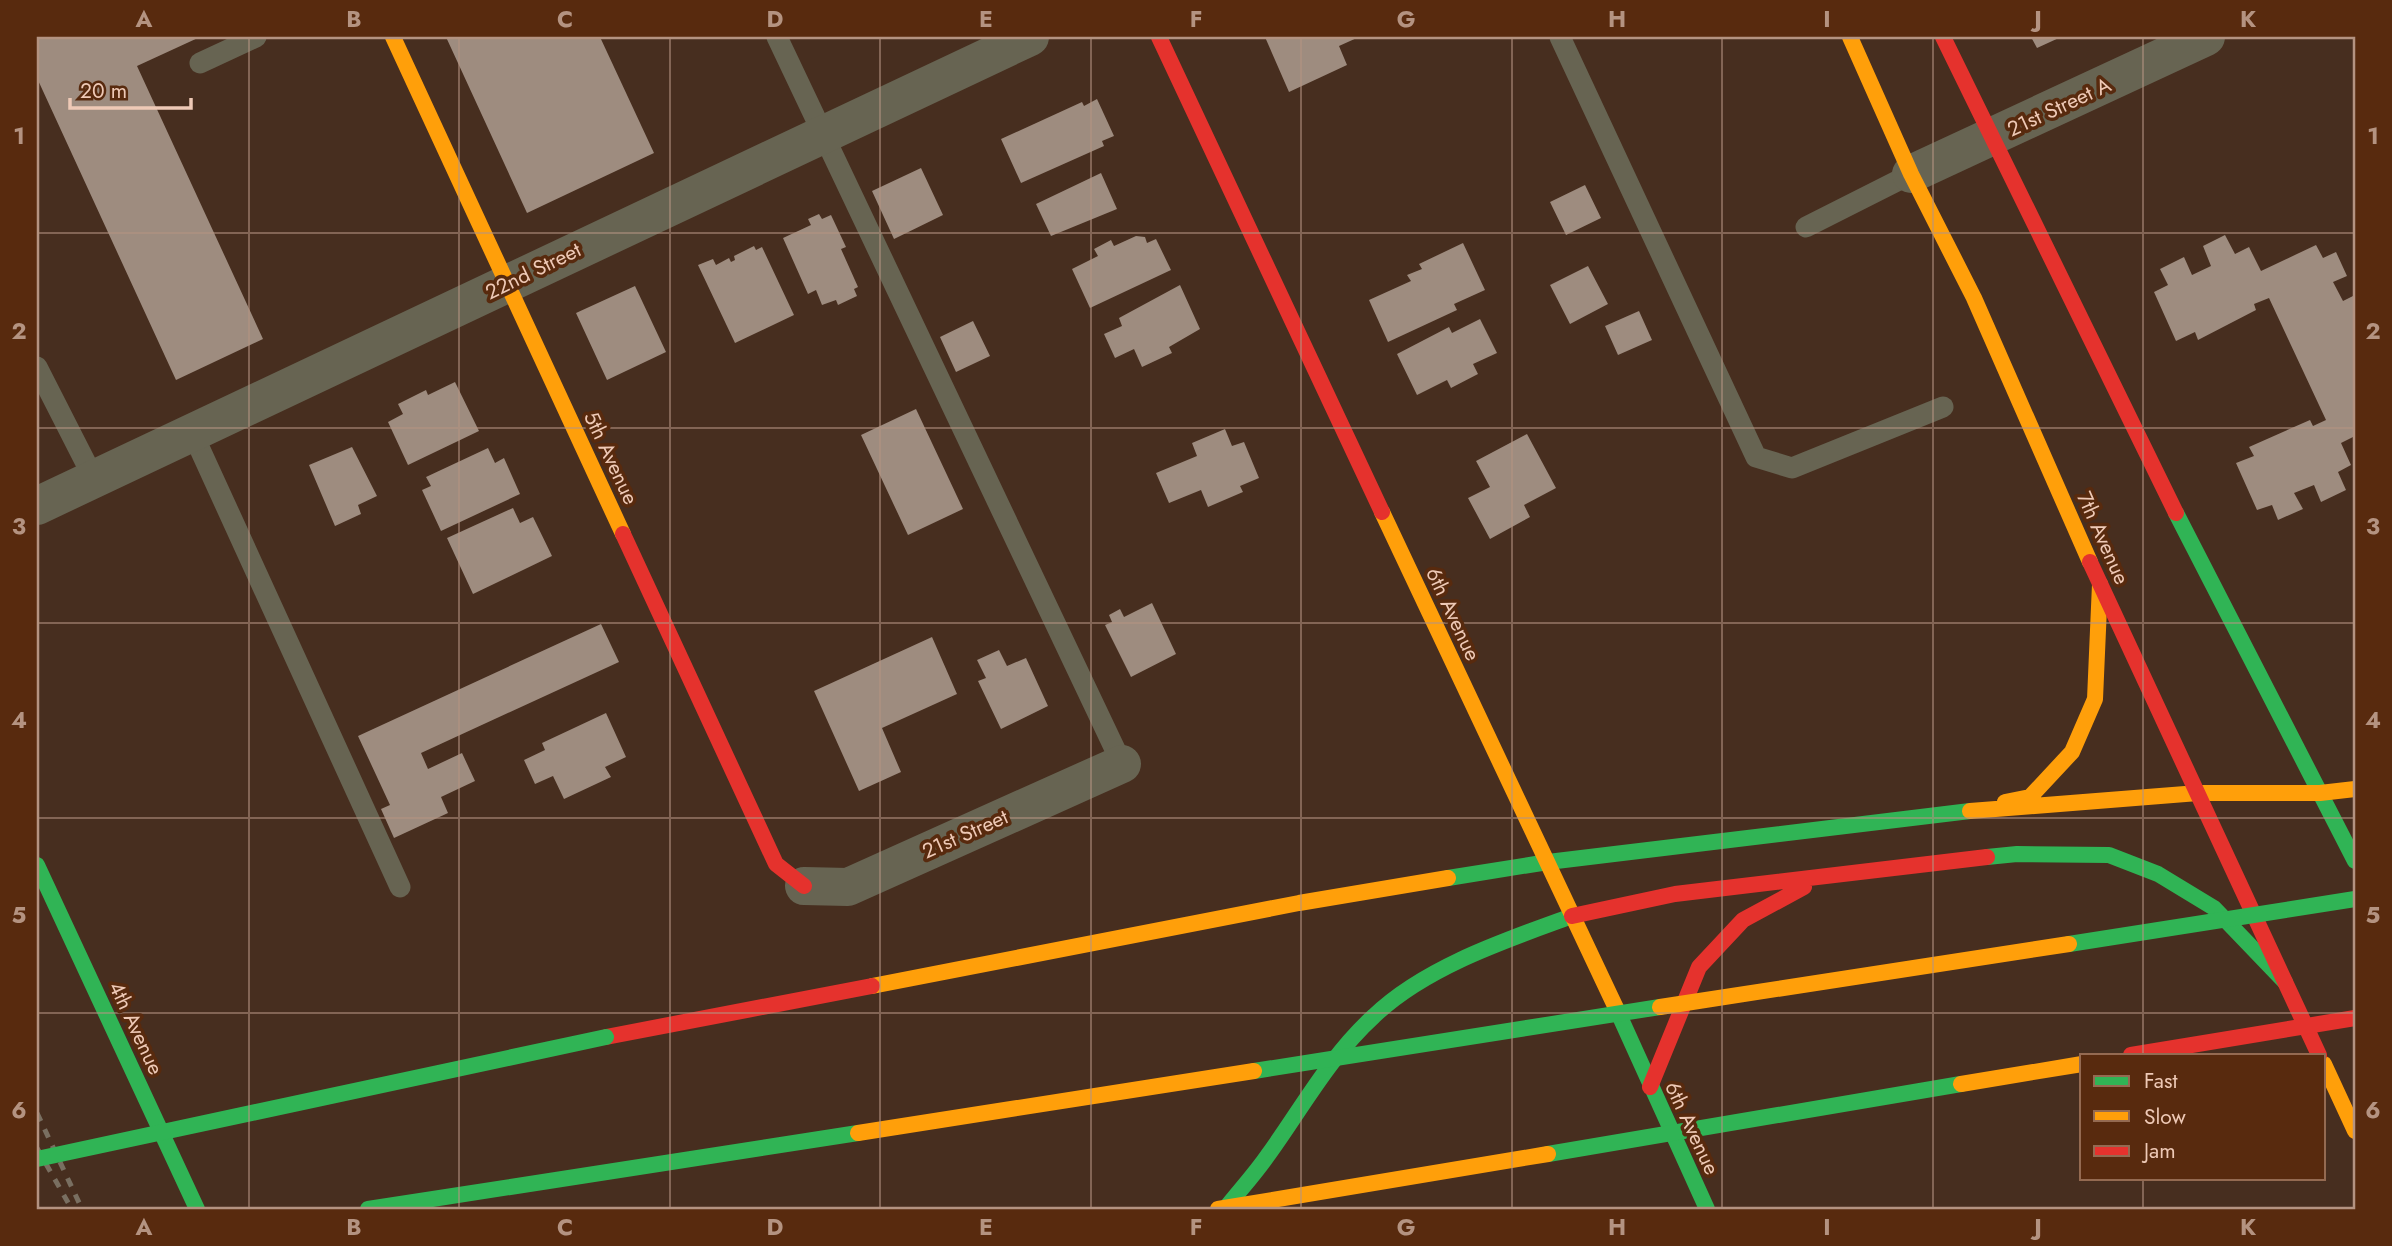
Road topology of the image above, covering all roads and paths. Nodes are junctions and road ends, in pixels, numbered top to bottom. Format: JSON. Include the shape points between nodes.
{"nodes":[{"id":1,"x":256,"y":37,"type":"edge"},
{"id":2,"x":393,"y":37,"type":"edge"},
{"id":3,"x":777,"y":37,"type":"edge"},
{"id":4,"x":1030,"y":37,"type":"edge"},
{"id":5,"x":1159,"y":37,"type":"edge"},
{"id":6,"x":1560,"y":37,"type":"edge"},
{"id":7,"x":1850,"y":37,"type":"edge"},
{"id":8,"x":1943,"y":37,"type":"edge"},
{"id":9,"x":2206,"y":37,"type":"edge"},
{"id":10,"x":200,"y":63,"type":"dead end"},
{"id":11,"x":822,"y":133,"type":"junction"},
{"id":12,"x":1993,"y":138,"type":"junction"},
{"id":13,"x":1911,"y":174,"type":"junction"},
{"id":14,"x":1806,"y":227,"type":"dead end"},
{"id":15,"x":507,"y":284,"type":"junction"},
{"id":16,"x":37,"y":367,"type":"edge"},
{"id":17,"x":1943,"y":407,"type":"dead end"},
{"id":18,"x":193,"y":434,"type":"junction"},
{"id":19,"x":94,"y":479,"type":"junction"},
{"id":20,"x":37,"y":506,"type":"edge"},
{"id":21,"x":2100,"y":584,"type":"junction"},
{"id":22,"x":1122,"y":764,"type":"joint"},
{"id":23,"x":2355,"y":789,"type":"edge"},
{"id":24,"x":2199,"y":793,"type":"junction"},
{"id":25,"x":2320,"y":793,"type":"junction"},
{"id":26,"x":1956,"y":812,"type":"junction"},
{"id":27,"x":1548,"y":862,"type":"junction"},
{"id":28,"x":2355,"y":862,"type":"edge"},
{"id":29,"x":37,"y":865,"type":"edge"},
{"id":30,"x":1821,"y":877,"type":"junction"},
{"id":31,"x":804,"y":886,"type":"joint"},
{"id":32,"x":400,"y":887,"type":"dead end"},
{"id":33,"x":2355,"y":899,"type":"edge"},
{"id":34,"x":1574,"y":915,"type":"junction"},
{"id":35,"x":2285,"y":982,"type":"junction"},
{"id":36,"x":2355,"y":1018,"type":"edge"},
{"id":37,"x":2138,"y":1054,"type":"edge"},
{"id":38,"x":2319,"y":1054,"type":"edge"},
{"id":39,"x":2080,"y":1064,"type":"edge"},
{"id":40,"x":2326,"y":1068,"type":"edge"},
{"id":41,"x":1650,"y":1087,"type":"junction"},
{"id":42,"x":2355,"y":1131,"type":"edge"},
{"id":43,"x":37,"y":1158,"type":"edge"},
{"id":44,"x":197,"y":1209,"type":"edge"},
{"id":45,"x":368,"y":1209,"type":"edge"},
{"id":46,"x":1218,"y":1209,"type":"edge"},
{"id":47,"x":1225,"y":1209,"type":"edge"},
{"id":48,"x":1707,"y":1209,"type":"edge"}],
"edges":[{"from":1,"to":10,"type":"lane"},
{"from":2,"to":15,"type":"main road","name":"5th Avenue"},
{"from":3,"to":11,"type":"lane"},
{"from":4,"to":11,"type":"street","name":"22nd Street"},
{"from":5,"to":27,"type":"main road","name":"6th Avenue"},
{"from":6,"to":17,"type":"lane","via":[[1756,457],[1792,468]]},
{"from":7,"to":13,"type":"main road","name":"7th Avenue"},
{"from":8,"to":12,"type":"main road"},
{"from":9,"to":12,"type":"street","name":"21st Street A"},
{"from":11,"to":15,"type":"street","name":"22nd Street"},
{"from":11,"to":22,"type":"lane"},
{"from":12,"to":13,"type":"street","name":"21st Street A"},
{"from":12,"to":25,"type":"main road","via":[[2145,453]]},
{"from":13,"to":14,"type":"lane"},
{"from":13,"to":21,"type":"main road","name":"7th Avenue","via":[[1974,298]]},
{"from":15,"to":18,"type":"street","name":"22nd Street"},
{"from":15,"to":31,"type":"main road","name":"5th Avenue","via":[[776,864]]},
{"from":16,"to":19,"type":"lane"},
{"from":18,"to":19,"type":"street","name":"22nd Street"},
{"from":18,"to":32,"type":"lane"},
{"from":19,"to":20,"type":"street","name":"22nd Street"},
{"from":21,"to":24,"type":"main road","name":"7th Avenue"},
{"from":21,"to":26,"type":"main road","via":[[2095,699],[2072,752],[2030,797]]},
{"from":22,"to":31,"type":"street","name":"21st Street","via":[[848,887]]},
{"from":23,"to":25,"type":"main road"},
{"from":24,"to":25,"type":"main road"},
{"from":24,"to":26,"type":"main road"},
{"from":24,"to":35,"type":"main road","name":"7th Avenue"},
{"from":25,"to":28,"type":"main road"},
{"from":26,"to":27,"type":"main road"},
{"from":27,"to":34,"type":"main road","name":"6th Avenue"},
{"from":27,"to":43,"type":"main road","bridge":true,"via":[[1299,903],[606,1037]]},
{"from":29,"to":44,"type":"main road","name":"4th Avenue"},
{"from":30,"to":34,"type":"main road","via":[[1675,894]]},
{"from":30,"to":35,"type":"main road","via":[[2017,854],[2109,855],[2158,874],[2214,908]]},
{"from":30,"to":41,"type":"main road","via":[[1743,920],[1699,967]]},
{"from":33,"to":45,"type":"main road","bridge":true},
{"from":34,"to":41,"type":"main road","name":"6th Avenue"},
{"from":34,"to":47,"type":"main road","via":[[1497,943],[1435,973],[1374,1015],[1316,1082],[1268,1155]]},
{"from":35,"to":38,"type":"main road","name":"7th Avenue"},
{"from":36,"to":37,"type":"main road","bridge":true},
{"from":39,"to":46,"type":"main road","bridge":true},
{"from":40,"to":42,"type":"main road"},
{"from":41,"to":48,"type":"main road","name":"6th Avenue"}]}
